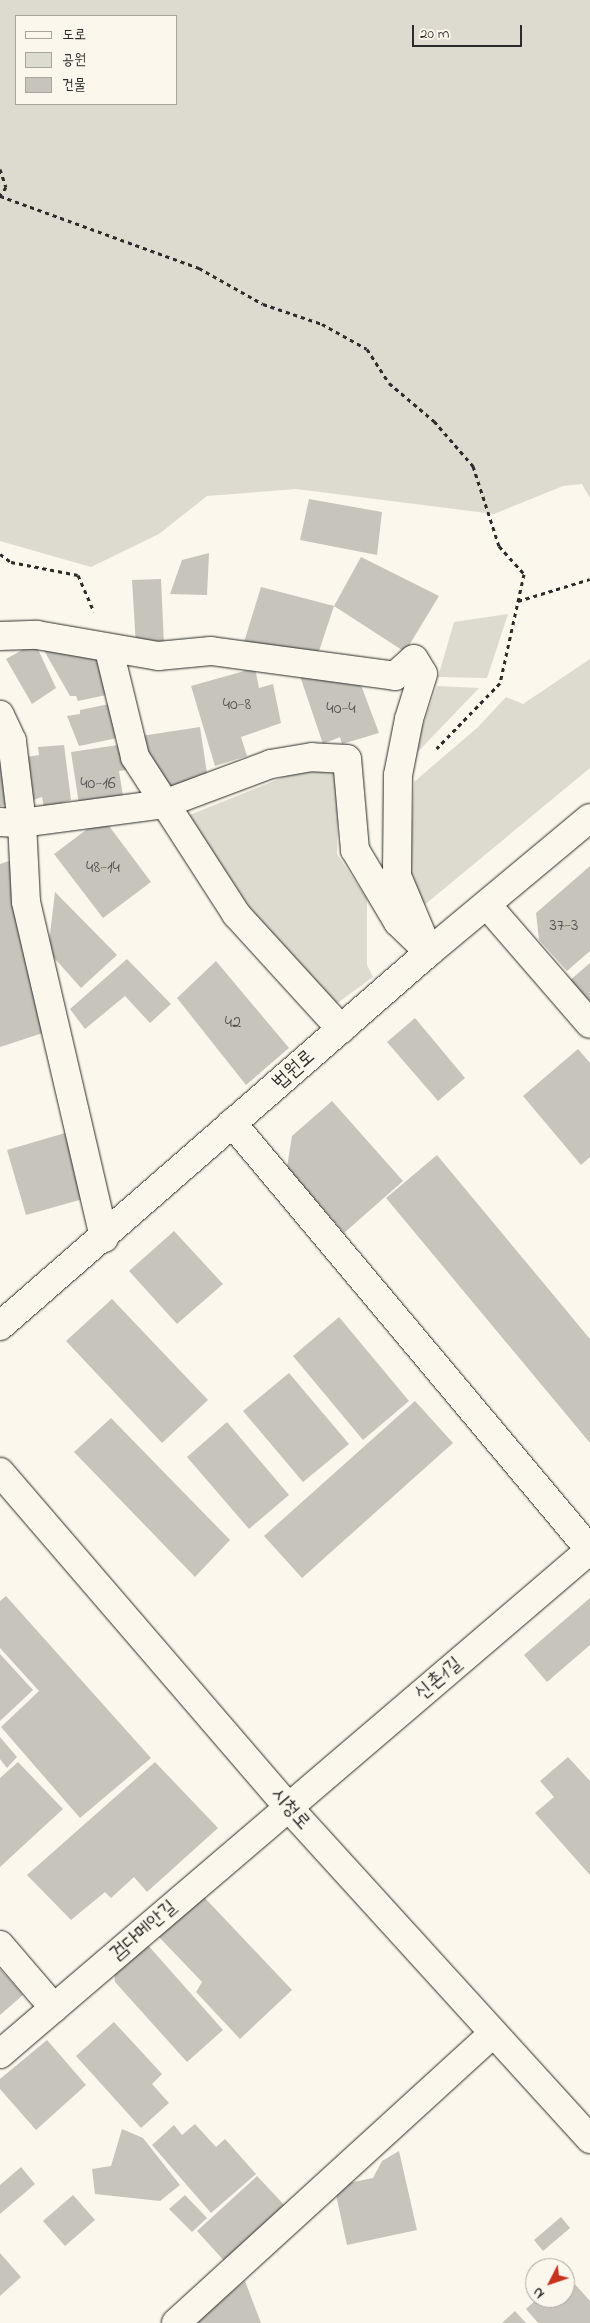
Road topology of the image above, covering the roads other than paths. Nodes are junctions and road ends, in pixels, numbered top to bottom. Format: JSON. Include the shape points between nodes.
{"nodes":[{"id":1,"x":0,"y":636,"type":"edge"},
{"id":2,"x":109,"y":650,"type":"junction"},
{"id":3,"x":0,"y":715,"type":"edge"},
{"id":4,"x":164,"y":804,"type":"junction"},
{"id":5,"x":590,"y":818,"type":"edge"},
{"id":6,"x":11,"y":822,"type":"edge"},
{"id":7,"x":487,"y":905,"type":"junction"},
{"id":8,"x":429,"y":952,"type":"junction"},
{"id":9,"x":590,"y":1024,"type":"edge"},
{"id":10,"x":341,"y":1029,"type":"junction"},
{"id":11,"x":232,"y":1123,"type":"junction"},
{"id":12,"x":104,"y":1238,"type":"junction"},
{"id":13,"x":0,"y":1326,"type":"edge"},
{"id":14,"x":0,"y":1472,"type":"edge"},
{"id":15,"x":590,"y":1550,"type":"edge"},
{"id":16,"x":288,"y":1807,"type":"junction"},
{"id":17,"x":0,"y":1944,"type":"edge"},
{"id":18,"x":54,"y":2008,"type":"junction"},
{"id":19,"x":493,"y":2034,"type":"junction"},
{"id":20,"x":0,"y":2054,"type":"edge"},
{"id":21,"x":590,"y":2139,"type":"edge"},
{"id":22,"x":176,"y":2323,"type":"edge"}],
"edges":[{"from":1,"to":2,"type":"street","via":[[37,636]]},
{"from":2,"to":4,"type":"street","via":[[134,757]]},
{"from":2,"to":8,"type":"street","via":[[158,656],[210,651],[396,676],[414,659],[423,674],[409,719],[398,774],[398,876]]},
{"from":3,"to":6,"type":"street","via":[[12,740]]},
{"from":4,"to":6,"type":"street"},
{"from":4,"to":8,"type":"street","via":[[271,764],[312,757],[347,759],[355,850],[398,922]]},
{"from":4,"to":10,"type":"street","via":[[236,914]]},
{"from":5,"to":7,"type":"street","name":"법원로"},
{"from":6,"to":12,"type":"street","via":[[26,902]]},
{"from":7,"to":8,"type":"street","name":"법원로"},
{"from":7,"to":9,"type":"street"},
{"from":8,"to":10,"type":"street","name":"법원로"},
{"from":10,"to":11,"type":"street","name":"법원로"},
{"from":11,"to":12,"type":"street","name":"법원로"},
{"from":11,"to":15,"type":"street"},
{"from":12,"to":13,"type":"street","name":"법원로"},
{"from":14,"to":16,"type":"street","name":"시청로"},
{"from":15,"to":16,"type":"street","name":"신촌1길"},
{"from":16,"to":18,"type":"street","name":"검다메안길"},
{"from":16,"to":19,"type":"street","name":"시청로"},
{"from":17,"to":18,"type":"street"},
{"from":18,"to":20,"type":"street","name":"검다메안길"},
{"from":19,"to":21,"type":"street","name":"시청로"},
{"from":19,"to":22,"type":"street"}]}
